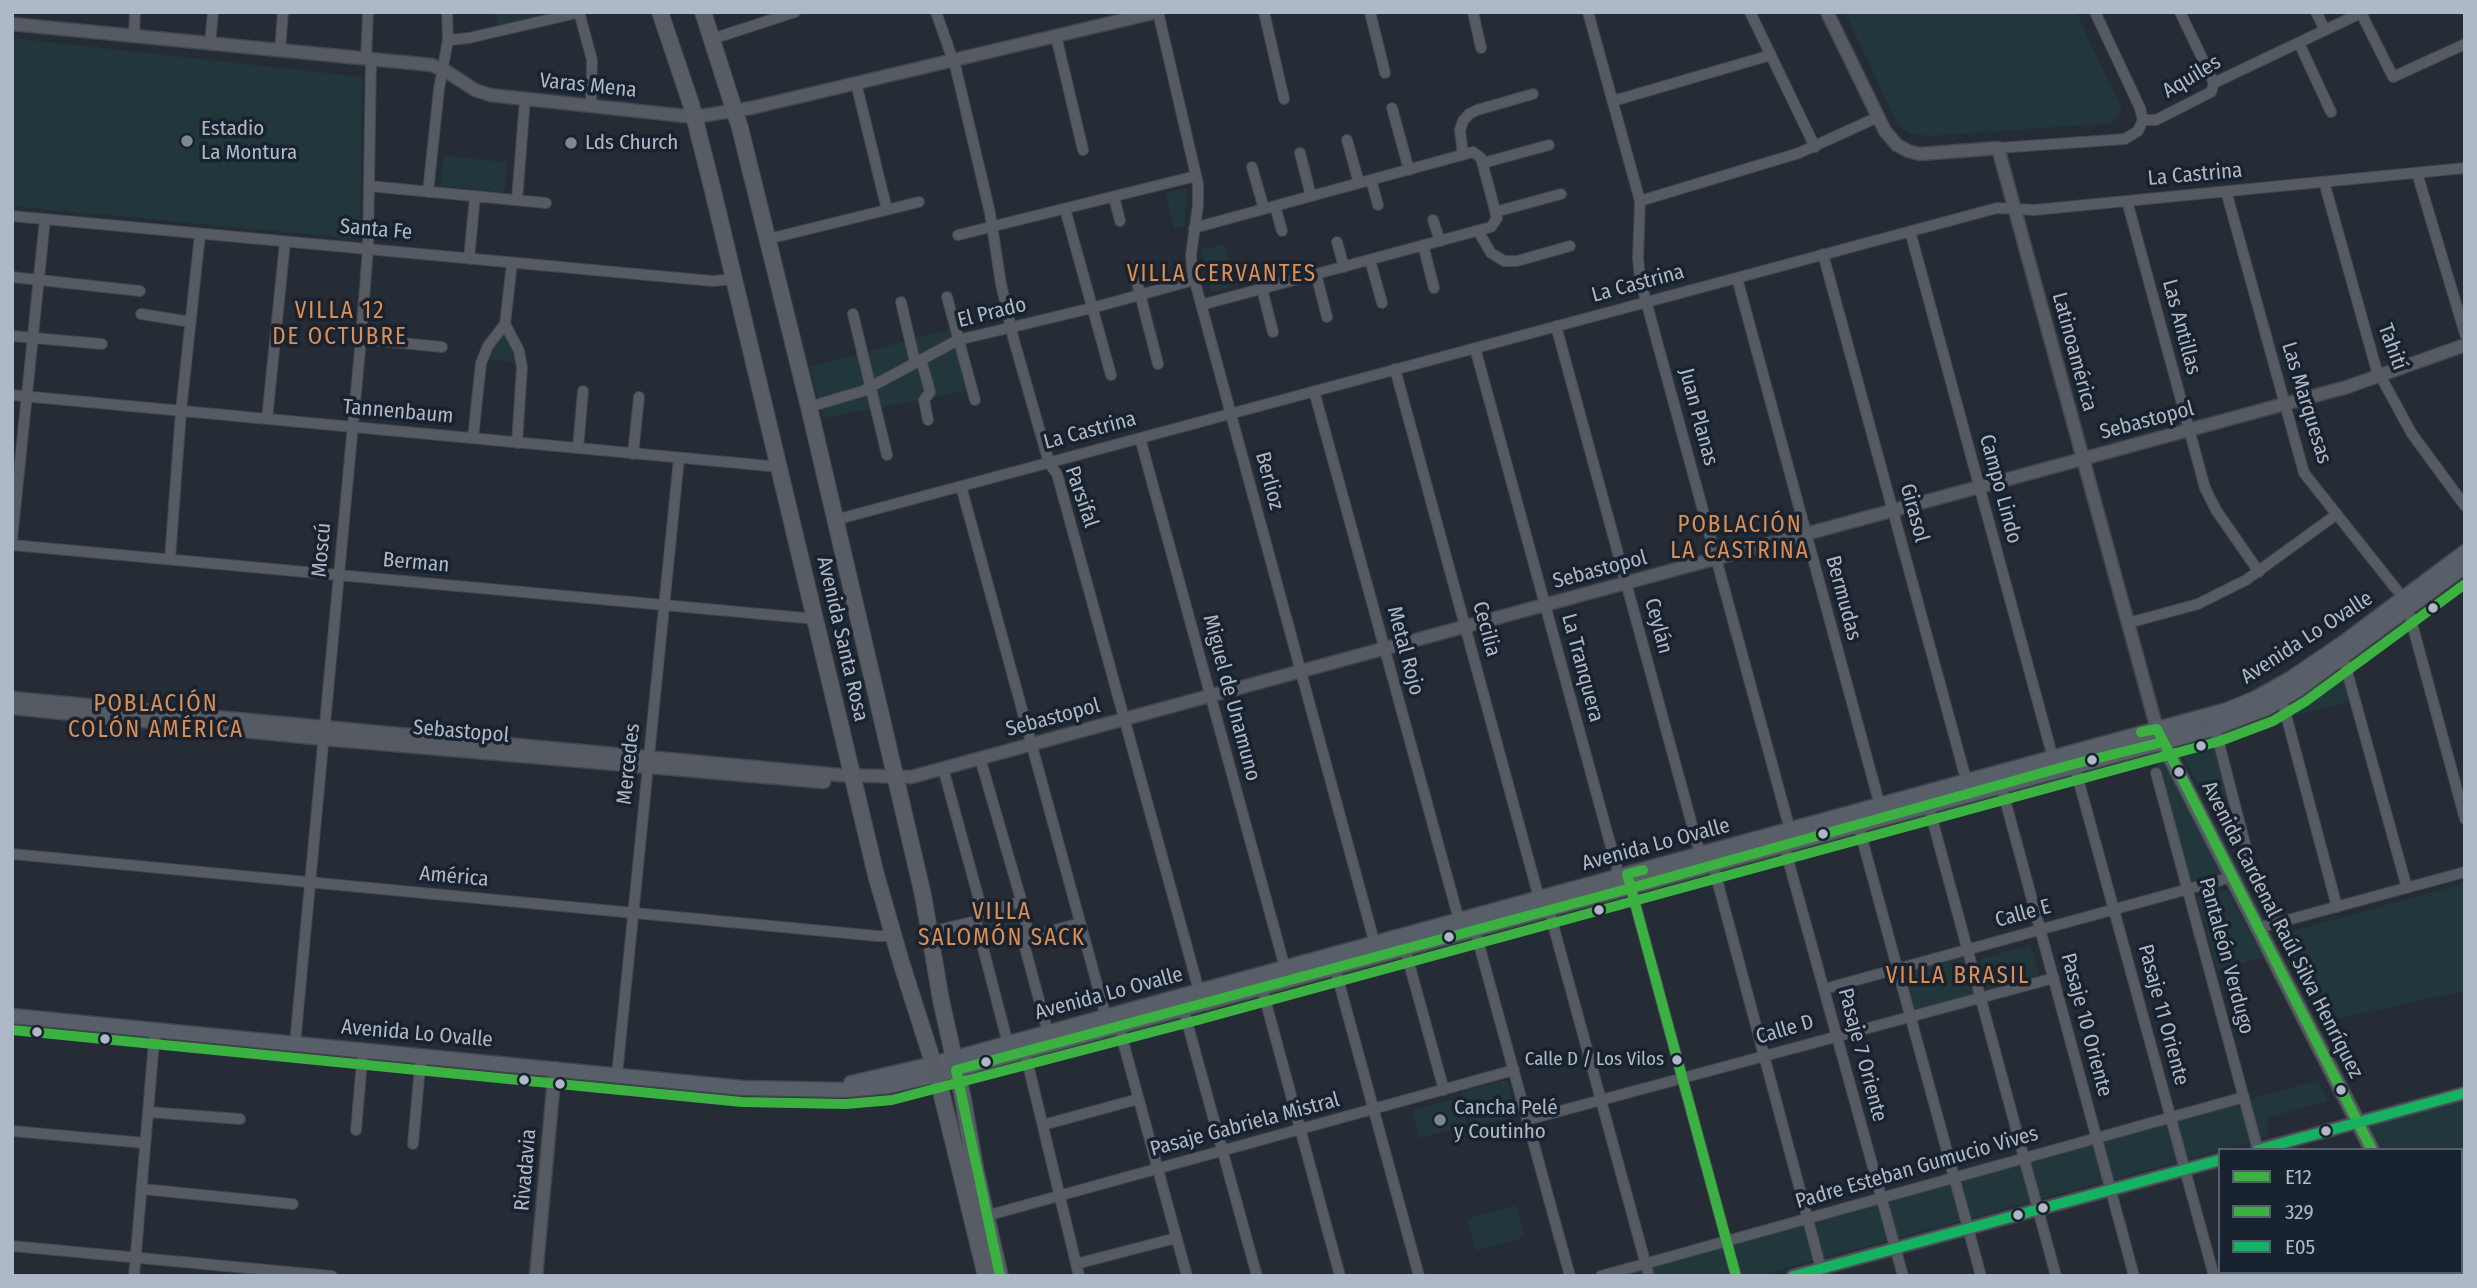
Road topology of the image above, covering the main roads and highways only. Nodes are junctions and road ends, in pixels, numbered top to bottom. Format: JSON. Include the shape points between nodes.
{"nodes":[{"id":1,"x":660,"y":12,"type":"edge"},
{"id":2,"x":703,"y":12,"type":"edge"},
{"id":3,"x":2465,"y":552,"type":"edge"},
{"id":4,"x":2465,"y":566,"type":"edge"},
{"id":5,"x":2406,"y":604,"type":"junction"},
{"id":6,"x":2160,"y":735,"type":"junction"},
{"id":7,"x":1626,"y":879,"type":"junction"},
{"id":8,"x":1377,"y":950,"type":"junction"},
{"id":9,"x":1182,"y":1003,"type":"junction"},
{"id":10,"x":12,"y":1017,"type":"edge"},
{"id":11,"x":955,"y":1064,"type":"junction"},
{"id":12,"x":935,"y":1070,"type":"junction"},
{"id":13,"x":2371,"y":1148,"type":"edge"},
{"id":14,"x":986,"y":1276,"type":"edge"},
{"id":15,"x":1000,"y":1276,"type":"edge"}],
"edges":[{"from":1,"to":12,"type":"main road","name":"Avenida Santa Rosa","via":[[694,117],[736,279],[893,936]]},
{"from":2,"to":11,"type":"main road","name":"Avenida Santa Rosa","via":[[735,111],[768,239],[899,779]]},
{"from":3,"to":5,"type":"main road","name":"Avenida Lo Ovalle"},
{"from":4,"to":5,"type":"main road","name":"Avenida Lo Ovalle"},
{"from":5,"to":6,"type":"main road","name":"Avenida Lo Ovalle","via":[[2264,694]]},
{"from":5,"to":6,"type":"main road","name":"Avenida Lo Ovalle","via":[[2282,700],[2214,728]]},
{"from":6,"to":7,"type":"main road","name":"Avenida Lo Ovalle","via":[[2053,758],[1700,854]]},
{"from":6,"to":7,"type":"main road","name":"Avenida Lo Ovalle","via":[[2074,764],[1713,865]]},
{"from":6,"to":13,"type":"main road","name":"Avenida Cardenal Raúl Silva Henríquez"},
{"from":7,"to":8,"type":"main road","name":"Avenida Lo Ovalle","via":[[1459,920]]},
{"from":7,"to":8,"type":"main road","name":"Avenida Lo Ovalle","via":[[1549,910],[1405,949]]},
{"from":8,"to":9,"type":"main road","name":"Avenida Lo Ovalle","via":[[1335,968],[1262,988]]},
{"from":8,"to":9,"type":"main road","name":"Avenida Lo Ovalle","via":[[1199,991]]},
{"from":9,"to":11,"type":"main road","name":"Avenida Lo Ovalle","via":[[1106,1017]]},
{"from":9,"to":11,"type":"main road","name":"Avenida Lo Ovalle","via":[[1119,1027],[1025,1052]]},
{"from":10,"to":12,"type":"main road","name":"Avenida Lo Ovalle","via":[[743,1088],[819,1090]]},
{"from":11,"to":12,"type":"main road","name":"Avenida Lo Ovalle"},
{"from":11,"to":15,"type":"main road","name":"Avenida Santa Rosa"},
{"from":12,"to":14,"type":"main road","name":"Avenida Santa Rosa"}]}
